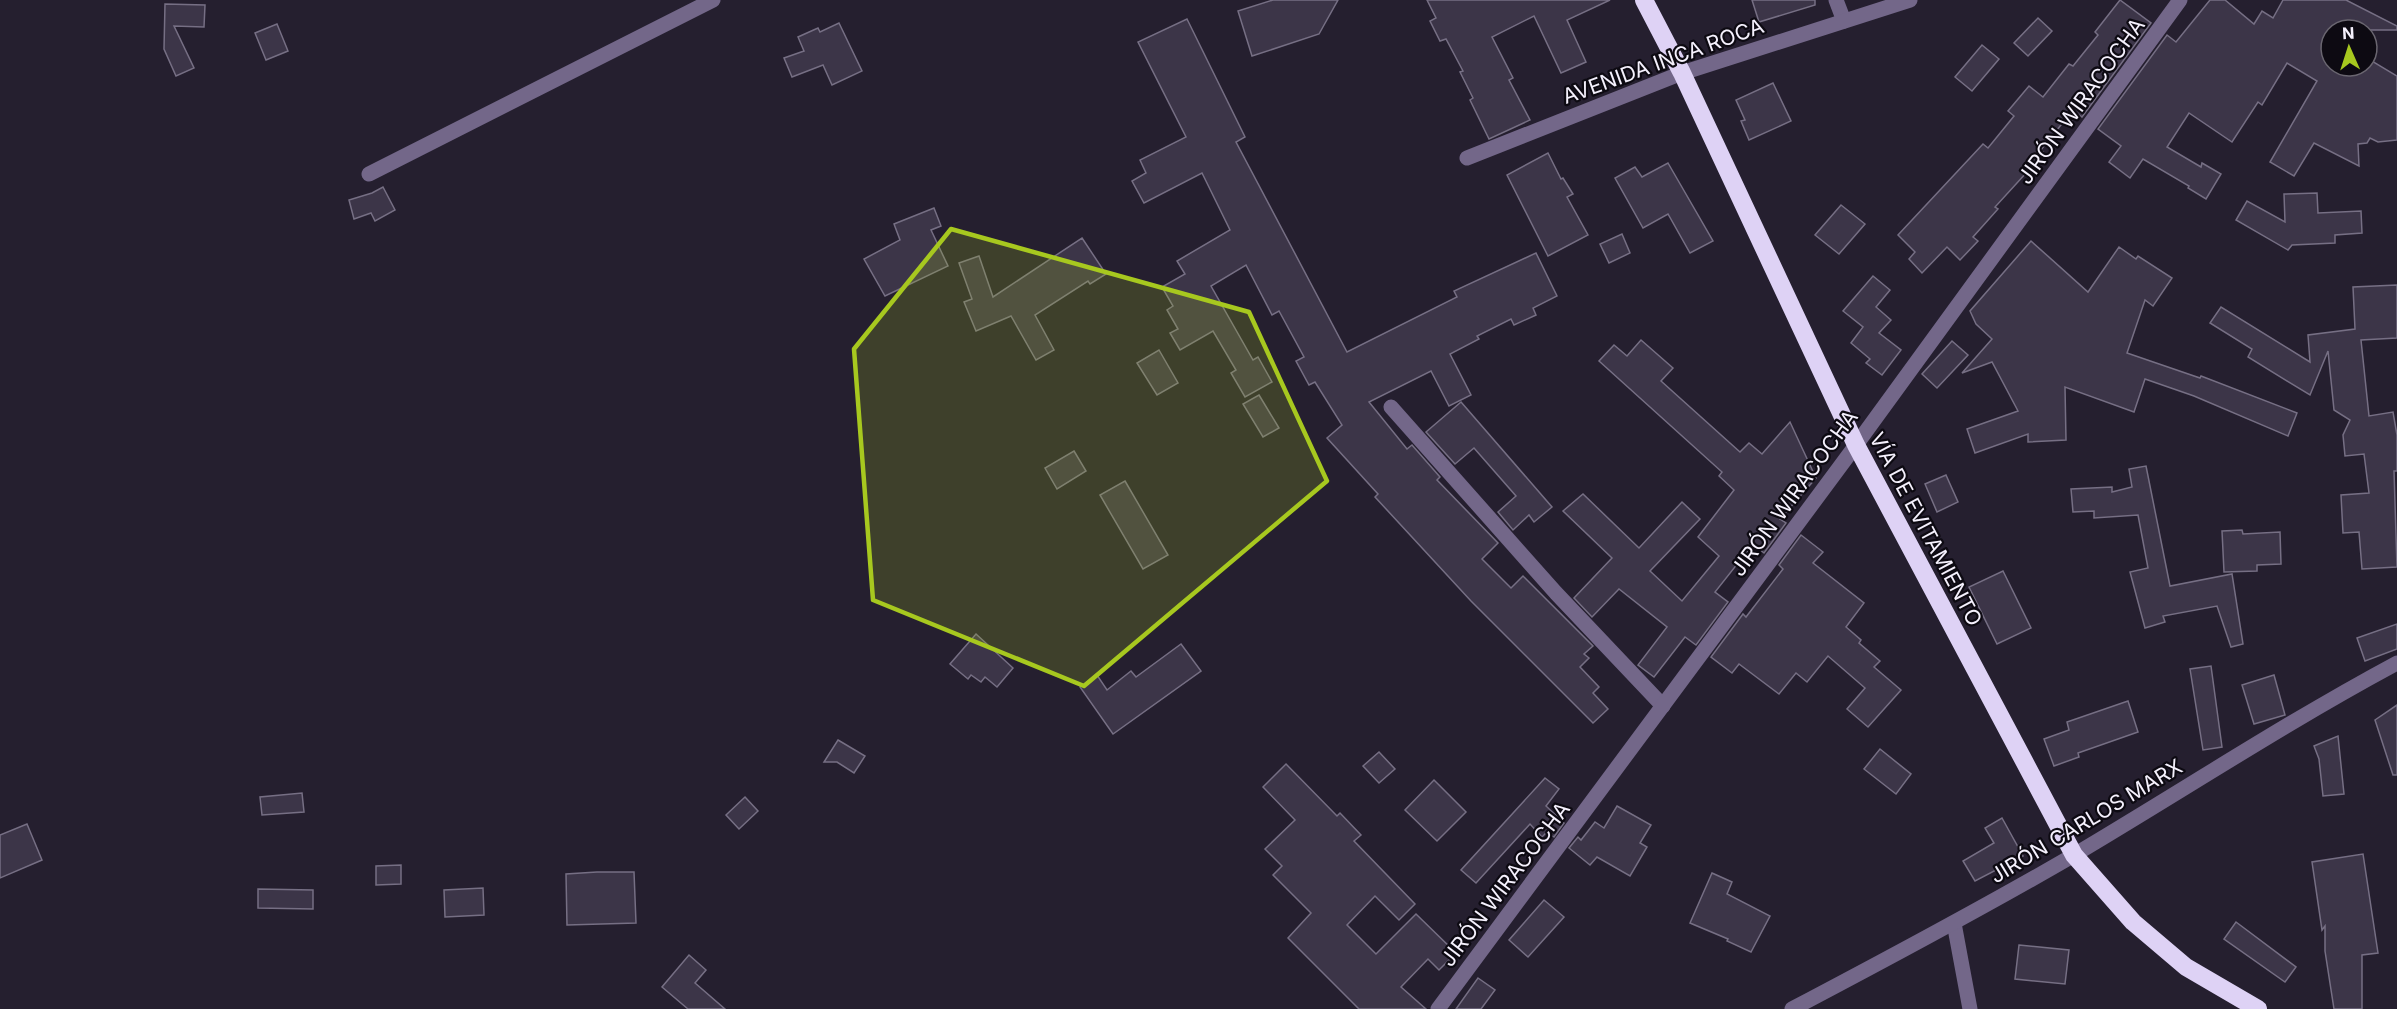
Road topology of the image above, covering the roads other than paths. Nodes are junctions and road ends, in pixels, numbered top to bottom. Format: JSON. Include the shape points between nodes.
{"nodes":[{"id":1,"x":713,"y":0,"type":"edge"},
{"id":2,"x":1644,"y":0,"type":"edge"},
{"id":3,"x":1836,"y":0,"type":"edge"},
{"id":4,"x":1910,"y":0,"type":"edge"},
{"id":5,"x":2180,"y":0,"type":"edge"},
{"id":6,"x":1844,"y":21,"type":"junction"},
{"id":7,"x":1682,"y":73,"type":"junction"},
{"id":8,"x":1467,"y":158,"type":"dead end"},
{"id":9,"x":369,"y":174,"type":"dead end"},
{"id":10,"x":1391,"y":407,"type":"dead end"},
{"id":11,"x":1856,"y":445,"type":"junction"},
{"id":12,"x":2397,"y":663,"type":"edge"},
{"id":13,"x":1663,"y":706,"type":"junction"},
{"id":14,"x":2074,"y":855,"type":"junction"},
{"id":15,"x":1954,"y":923,"type":"junction"},
{"id":16,"x":2239,"y":1004,"type":"edge"},
{"id":17,"x":1438,"y":1009,"type":"edge"},
{"id":18,"x":1792,"y":1009,"type":"edge"},
{"id":19,"x":1970,"y":1009,"type":"edge"},
{"id":20,"x":2258,"y":1009,"type":"edge"}],
"edges":[{"from":1,"to":9,"type":"street"},
{"from":2,"to":7,"type":"highway","name":"VÍA DE EVITAMIENTO"},
{"from":3,"to":6,"type":"street"},
{"from":4,"to":6,"type":"street","name":"AVENIDA INCA ROCA"},
{"from":5,"to":11,"type":"street","name":"JIRÓN WIRACOCHA"},
{"from":6,"to":7,"type":"street","name":"AVENIDA INCA ROCA"},
{"from":7,"to":8,"type":"street","name":"AVENIDA INCA ROCA"},
{"from":7,"to":11,"type":"highway","name":"VÍA DE EVITAMIENTO"},
{"from":10,"to":13,"type":"street","via":[[1556,593]]},
{"from":11,"to":13,"type":"street","name":"JIRÓN WIRACOCHA"},
{"from":11,"to":14,"type":"highway","name":"VÍA DE EVITAMIENTO"},
{"from":12,"to":14,"type":"street","name":"JIRÓN CARLOS MARX","via":[[2337,695]]},
{"from":13,"to":17,"type":"street","name":"JIRÓN WIRACOCHA"},
{"from":14,"to":15,"type":"street","name":"JIRÓN CARLOS MARX"},
{"from":14,"to":16,"type":"highway","name":"VÍA DE EVITAMIENTO","via":[[2133,922],[2186,967]]},
{"from":15,"to":18,"type":"street","name":"JIRÓN CARLOS MARX"},
{"from":15,"to":19,"type":"street"},
{"from":16,"to":20,"type":"highway","name":"VÍA DE EVITAMIENTO"}]}
